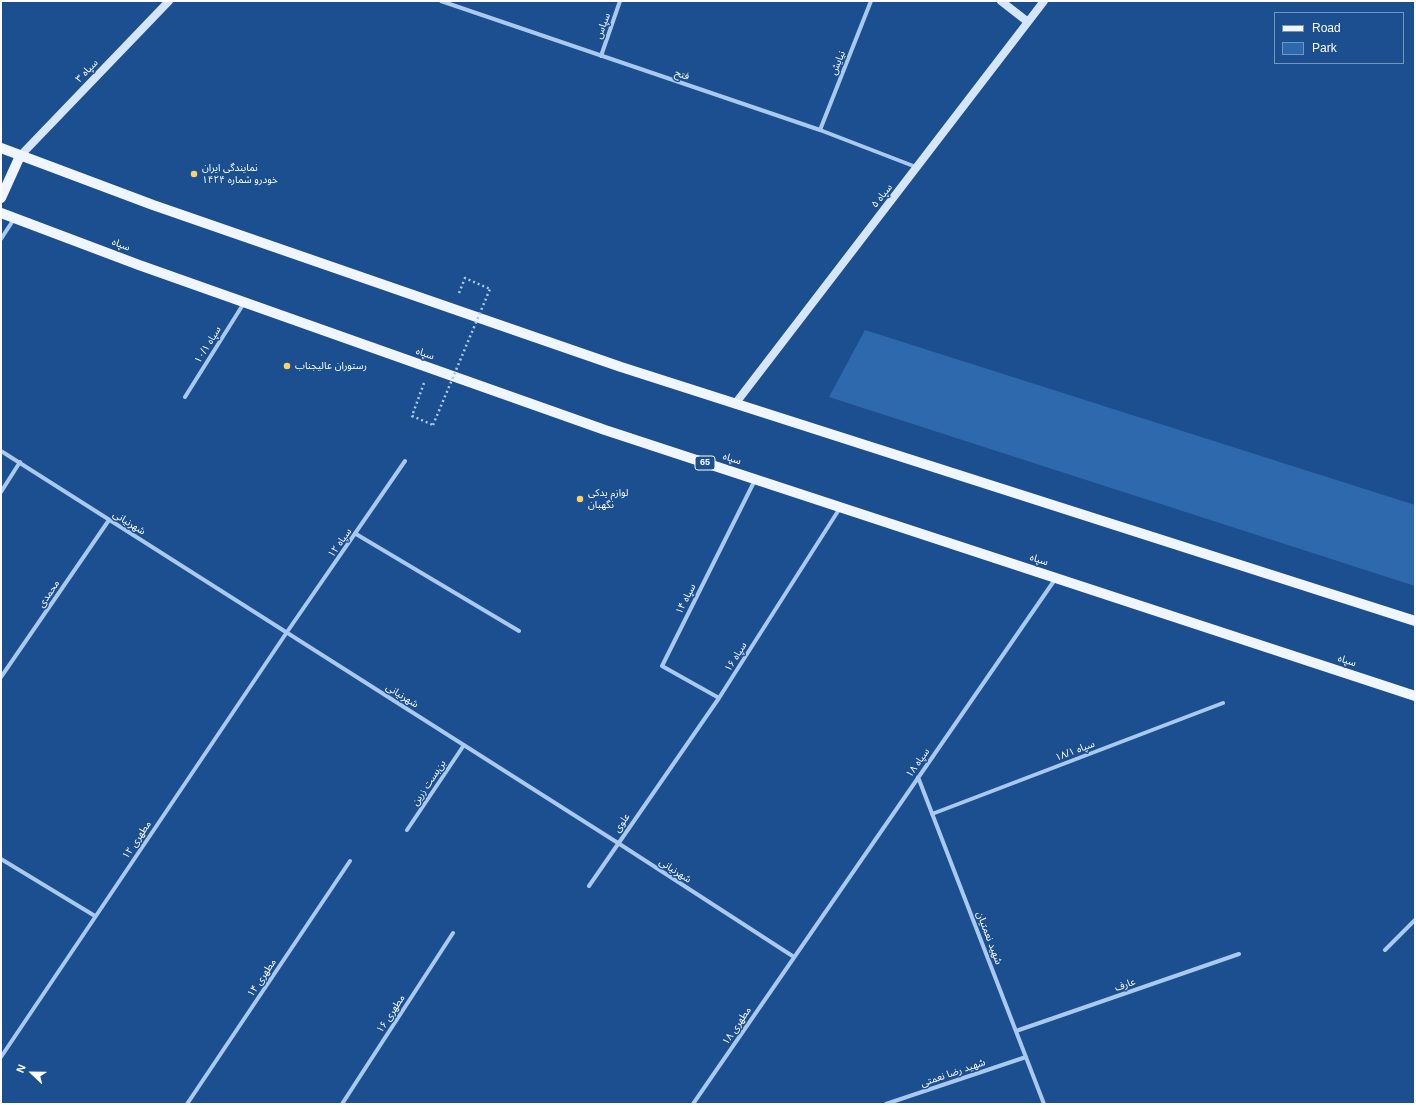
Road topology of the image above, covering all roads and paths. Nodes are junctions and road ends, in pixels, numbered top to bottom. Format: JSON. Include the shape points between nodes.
{"nodes":[{"id":1,"x":169,"y":1,"type":"edge"},
{"id":2,"x":441,"y":1,"type":"edge"},
{"id":3,"x":620,"y":1,"type":"edge"},
{"id":4,"x":871,"y":1,"type":"edge"},
{"id":5,"x":1001,"y":1,"type":"edge"},
{"id":6,"x":1044,"y":1,"type":"edge"},
{"id":7,"x":1028,"y":22,"type":"junction"},
{"id":8,"x":601,"y":56,"type":"junction"},
{"id":9,"x":820,"y":130,"type":"junction"},
{"id":10,"x":1,"y":148,"type":"edge"},
{"id":11,"x":20,"y":156,"type":"junction"},
{"id":12,"x":917,"y":167,"type":"junction"},
{"id":13,"x":1,"y":198,"type":"edge"},
{"id":14,"x":1,"y":213,"type":"edge"},
{"id":15,"x":15,"y":218,"type":"junction"},
{"id":16,"x":1,"y":239,"type":"edge"},
{"id":17,"x":465,"y":278,"type":"dead end"},
{"id":18,"x":244,"y":302,"type":"junction"},
{"id":19,"x":430,"y":368,"type":"junction"},
{"id":20,"x":185,"y":397,"type":"dead end"},
{"id":21,"x":735,"y":404,"type":"junction"},
{"id":22,"x":1,"y":451,"type":"edge"},
{"id":23,"x":405,"y":461,"type":"dead end"},
{"id":24,"x":20,"y":462,"type":"junction"},
{"id":25,"x":755,"y":480,"type":"junction"},
{"id":26,"x":1,"y":492,"type":"edge"},
{"id":27,"x":840,"y":508,"type":"junction"},
{"id":28,"x":109,"y":520,"type":"junction"},
{"id":29,"x":356,"y":534,"type":"junction"},
{"id":30,"x":1056,"y":578,"type":"junction"},
{"id":31,"x":1415,"y":621,"type":"edge"},
{"id":32,"x":519,"y":631,"type":"dead end"},
{"id":33,"x":287,"y":632,"type":"junction"},
{"id":34,"x":1,"y":677,"type":"edge"},
{"id":35,"x":1415,"y":696,"type":"edge"},
{"id":36,"x":719,"y":698,"type":"junction"},
{"id":37,"x":1223,"y":703,"type":"dead end"},
{"id":38,"x":464,"y":745,"type":"junction"},
{"id":39,"x":918,"y":777,"type":"junction"},
{"id":40,"x":639,"y":812,"type":"joint"},
{"id":41,"x":932,"y":814,"type":"junction"},
{"id":42,"x":407,"y":830,"type":"dead end"},
{"id":43,"x":618,"y":843,"type":"junction"},
{"id":44,"x":1,"y":859,"type":"edge"},
{"id":45,"x":350,"y":861,"type":"dead end"},
{"id":46,"x":588,"y":886,"type":"dead end"},
{"id":47,"x":95,"y":916,"type":"junction"},
{"id":48,"x":1415,"y":920,"type":"edge"},
{"id":49,"x":453,"y":933,"type":"dead end"},
{"id":50,"x":1385,"y":950,"type":"dead end"},
{"id":51,"x":1239,"y":954,"type":"dead end"},
{"id":52,"x":794,"y":957,"type":"junction"},
{"id":53,"x":1016,"y":1031,"type":"junction"},
{"id":54,"x":1026,"y":1056,"type":"junction"},
{"id":55,"x":1,"y":1057,"type":"edge"},
{"id":56,"x":187,"y":1104,"type":"edge"},
{"id":57,"x":342,"y":1104,"type":"edge"},
{"id":58,"x":693,"y":1104,"type":"edge"},
{"id":59,"x":886,"y":1104,"type":"edge"},
{"id":60,"x":1044,"y":1104,"type":"edge"}],
"edges":[{"from":1,"to":11,"type":"street","name":"سپاه ۳"},
{"from":2,"to":8,"type":"street","name":"فتح"},
{"from":3,"to":8,"type":"street","name":"سپاس"},
{"from":4,"to":9,"type":"street","name":"نیایش"},
{"from":5,"to":7,"type":"street"},
{"from":6,"to":7,"type":"street","name":"سپاه ۵"},
{"from":7,"to":12,"type":"street","name":"سپاه ۵"},
{"from":8,"to":9,"type":"street","name":"فتح"},
{"from":9,"to":12,"type":"street","name":"فتح"},
{"from":10,"to":11,"type":"main road"},
{"from":11,"to":13,"type":"main road"},
{"from":11,"to":21,"type":"main road","via":[[620,367]]},
{"from":12,"to":21,"type":"street","name":"سپاه ۵"},
{"from":14,"to":15,"type":"main road","name":"سپاه","number":"65"},
{"from":15,"to":16,"type":"street"},
{"from":15,"to":18,"type":"main road","name":"سپاه","number":"65"},
{"from":17,"to":19,"type":"path","bridge":true,"via":[[490,289],[433,425],[412,416]]},
{"from":18,"to":19,"type":"main road","name":"سپاه","number":"65"},
{"from":18,"to":20,"type":"street","name":"سپاه ۱۰/۱"},
{"from":19,"to":25,"type":"main road","name":"سپاه","number":"65"},
{"from":21,"to":31,"type":"main road"},
{"from":22,"to":24,"type":"street","name":"شهرنیانی"},
{"from":23,"to":29,"type":"street","name":"سپاه ۱۲"},
{"from":24,"to":26,"type":"street"},
{"from":24,"to":28,"type":"street","name":"شهرنیانی"},
{"from":25,"to":27,"type":"main road","name":"سپاه","number":"65"},
{"from":25,"to":36,"type":"street","name":"سپاه ۱۴","via":[[662,666]]},
{"from":27,"to":30,"type":"main road","name":"سپاه","number":"65"},
{"from":27,"to":36,"type":"street","name":"سپاه ۱۶"},
{"from":28,"to":33,"type":"street","name":"شهرنیانی"},
{"from":28,"to":34,"type":"street","name":"محمدی"},
{"from":29,"to":32,"type":"street"},
{"from":29,"to":33,"type":"street","name":"سپاه ۱۲"},
{"from":30,"to":35,"type":"main road","name":"سپاه","number":"65"},
{"from":30,"to":39,"type":"street","name":"سپاه ۱۸"},
{"from":33,"to":38,"type":"street","name":"شهرنیانی"},
{"from":33,"to":47,"type":"street","name":"مطهری ۱۲"},
{"from":36,"to":40,"type":"street","name":"سپاه ۱۶"},
{"from":37,"to":41,"type":"street","name":"سپاه ۱۸/۱"},
{"from":38,"to":42,"type":"street","name":"بن‌بست زرین"},
{"from":38,"to":43,"type":"street","name":"شهرنیانی"},
{"from":39,"to":41,"type":"street","name":"شهید نعمتیان"},
{"from":39,"to":52,"type":"street","name":"سپاه ۱۸"},
{"from":40,"to":43,"type":"street","name":"علوی"},
{"from":41,"to":53,"type":"street","name":"شهید نعمتیان"},
{"from":43,"to":46,"type":"street","name":"علوی"},
{"from":43,"to":52,"type":"street","name":"شهرنیانی"},
{"from":44,"to":47,"type":"street"},
{"from":45,"to":56,"type":"street","name":"مطهری ۱۴"},
{"from":47,"to":55,"type":"street","name":"مطهری ۱۲"},
{"from":48,"to":50,"type":"street"},
{"from":49,"to":57,"type":"street","name":"مطهری ۱۶"},
{"from":51,"to":53,"type":"street","name":"عارف"},
{"from":52,"to":58,"type":"street","name":"مطهری ۱۸"},
{"from":53,"to":54,"type":"street","name":"شهید نعمتیان"},
{"from":54,"to":59,"type":"street","name":"شهید رضا نعمتی"},
{"from":54,"to":60,"type":"street","name":"شهید نعمتیان"}]}
